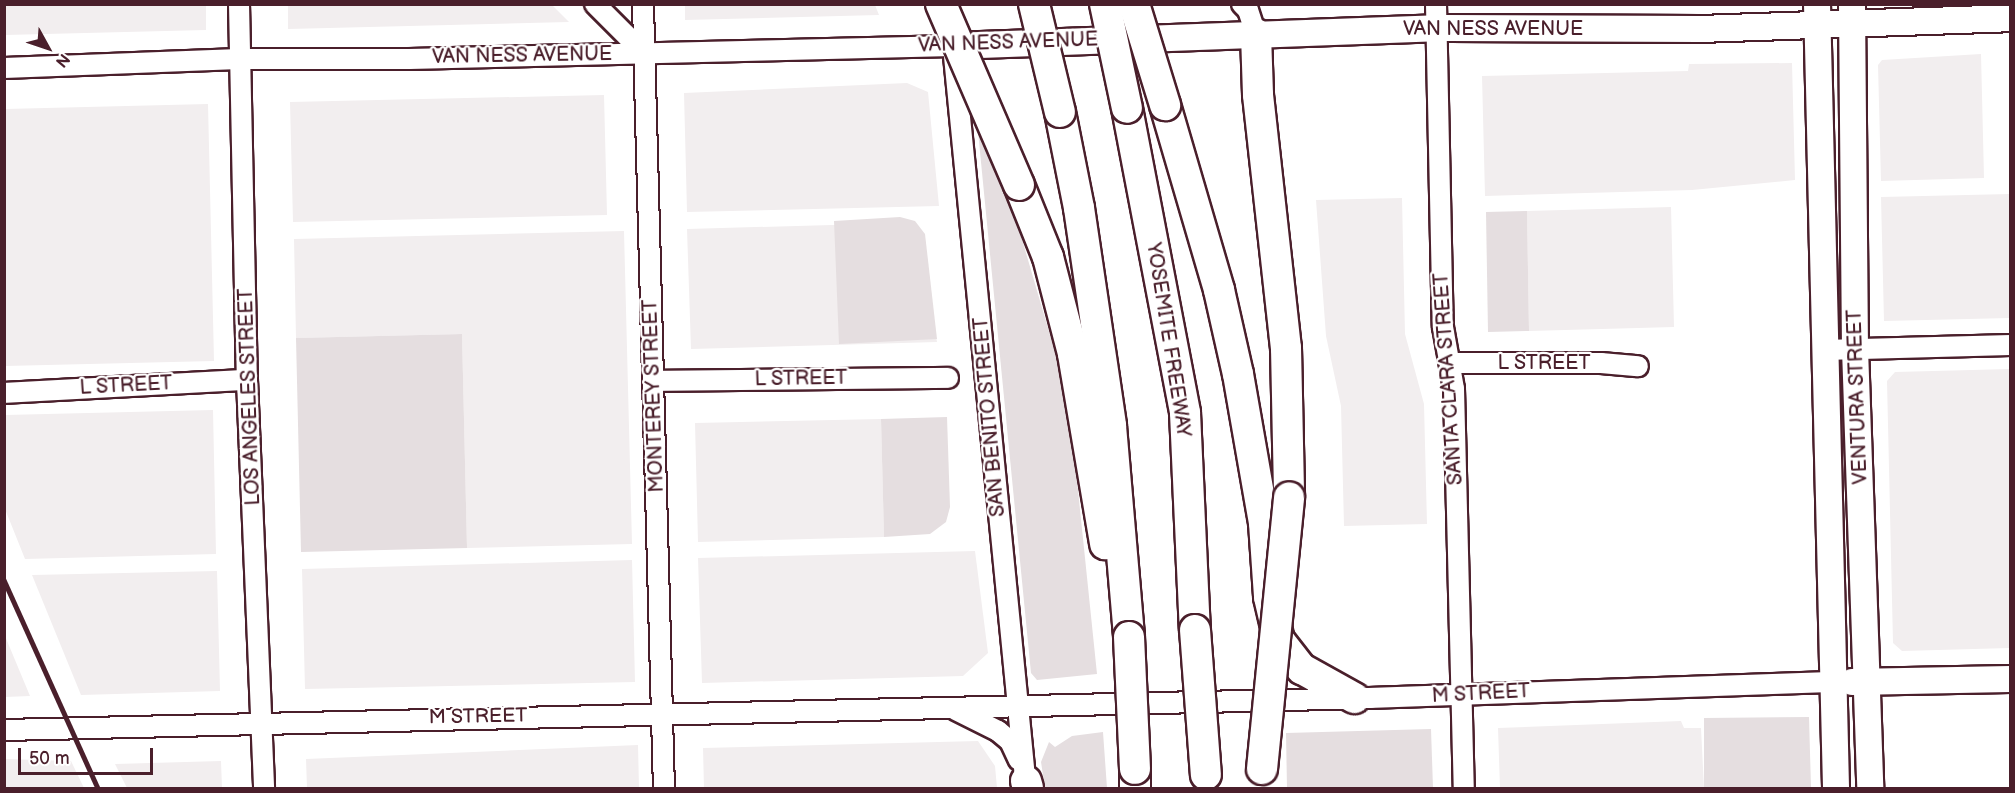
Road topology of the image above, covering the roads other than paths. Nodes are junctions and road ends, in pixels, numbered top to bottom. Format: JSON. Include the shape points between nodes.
{"nodes":[{"id":1,"x":239,"y":4,"type":"edge"},
{"id":2,"x":595,"y":4,"type":"edge"},
{"id":3,"x":643,"y":4,"type":"edge"},
{"id":4,"x":941,"y":4,"type":"edge"},
{"id":5,"x":947,"y":4,"type":"edge"},
{"id":6,"x":1034,"y":4,"type":"edge"},
{"id":7,"x":1105,"y":4,"type":"edge"},
{"id":8,"x":1134,"y":4,"type":"edge"},
{"id":9,"x":1242,"y":4,"type":"edge"},
{"id":10,"x":1852,"y":13,"type":"edge"},
{"id":11,"x":1818,"y":14,"type":"edge"},
{"id":12,"x":1436,"y":16,"type":"edge"},
{"id":13,"x":2010,"y":18,"type":"edge"},
{"id":14,"x":1256,"y":34,"type":"junction"},
{"id":15,"x":953,"y":46,"type":"junction"},
{"id":16,"x":645,"y":53,"type":"junction"},
{"id":17,"x":239,"y":58,"type":"junction"},
{"id":18,"x":4,"y":68,"type":"edge"},
{"id":19,"x":2010,"y":345,"type":"edge"},
{"id":20,"x":1855,"y":349,"type":"junction"},
{"id":21,"x":1824,"y":350,"type":"junction"},
{"id":22,"x":1450,"y":363,"type":"junction"},
{"id":23,"x":1638,"y":366,"type":"dead end"},
{"id":24,"x":948,"y":378,"type":"dead end"},
{"id":25,"x":247,"y":380,"type":"junction"},
{"id":26,"x":654,"y":381,"type":"junction"},
{"id":27,"x":4,"y":393,"type":"edge"},
{"id":28,"x":1129,"y":637,"type":"junction"},
{"id":29,"x":2010,"y":679,"type":"edge"},
{"id":30,"x":1869,"y":681,"type":"junction"},
{"id":31,"x":1835,"y":682,"type":"junction"},
{"id":32,"x":1464,"y":695,"type":"junction"},
{"id":33,"x":1354,"y":698,"type":"junction"},
{"id":34,"x":1016,"y":706,"type":"junction"},
{"id":35,"x":951,"y":707,"type":"junction"},
{"id":36,"x":663,"y":713,"type":"junction"},
{"id":37,"x":261,"y":722,"type":"junction"},
{"id":38,"x":4,"y":730,"type":"edge"},
{"id":39,"x":1135,"y":779,"type":"edge"},
{"id":40,"x":1261,"y":779,"type":"edge"},
{"id":41,"x":1206,"y":782,"type":"edge"},
{"id":42,"x":1027,"y":786,"type":"edge"},
{"id":43,"x":264,"y":789,"type":"edge"},
{"id":44,"x":664,"y":789,"type":"edge"},
{"id":45,"x":1464,"y":789,"type":"edge"},
{"id":46,"x":1836,"y":789,"type":"edge"},
{"id":47,"x":1870,"y":789,"type":"edge"}],
"edges":[{"from":1,"to":17,"type":"street","name":"LOS ANGELES STREET"},
{"from":2,"to":16,"type":"street"},
{"from":3,"to":16,"type":"street","name":"MONTEREY STREET"},
{"from":4,"to":28,"type":"highway","bridge":true,"via":[[1048,257],[1073,354],[1100,522]]},
{"from":5,"to":15,"type":"highway"},
{"from":6,"to":28,"type":"highway","bridge":true,"via":[[1078,208],[1111,426]]},
{"from":7,"to":41,"type":"highway","name":"YOSEMITE FREEWAY","bridge":true,"via":[[1185,413]]},
{"from":8,"to":33,"type":"highway","bridge":true,"via":[[1219,290],[1264,523],[1269,597],[1279,640],[1302,669]]},
{"from":9,"to":14,"type":"street"},
{"from":10,"to":11,"type":"main road","name":"VAN NESS AVENUE"},
{"from":10,"to":13,"type":"main road","name":"VAN NESS AVENUE"},
{"from":10,"to":20,"type":"main road","name":"VENTURA STREET"},
{"from":11,"to":12,"type":"main road","name":"VAN NESS AVENUE","via":[[1700,29]]},
{"from":11,"to":21,"type":"main road","name":"VENTURA STREET"},
{"from":12,"to":14,"type":"main road","name":"VAN NESS AVENUE"},
{"from":12,"to":22,"type":"street","name":"SANTA CLARA STREET","via":[[1443,327]]},
{"from":14,"to":15,"type":"main road","name":"VAN NESS AVENUE"},
{"from":14,"to":40,"type":"highway","bridge":true,"via":[[1258,95],[1287,358],[1289,497]]},
{"from":15,"to":16,"type":"street","name":"VAN NESS AVENUE"},
{"from":15,"to":34,"type":"street","name":"SAN BENITO STREET"},
{"from":16,"to":17,"type":"street","name":"VAN NESS AVENUE"},
{"from":16,"to":26,"type":"street","name":"MONTEREY STREET"},
{"from":17,"to":18,"type":"street","name":"VAN NESS AVENUE"},
{"from":17,"to":25,"type":"street","name":"LOS ANGELES STREET"},
{"from":19,"to":20,"type":"street"},
{"from":20,"to":21,"type":"street"},
{"from":20,"to":30,"type":"main road","name":"VENTURA STREET"},
{"from":21,"to":31,"type":"main road","name":"VENTURA STREET"},
{"from":22,"to":23,"type":"street","name":"L STREET"},
{"from":22,"to":32,"type":"street","name":"SANTA CLARA STREET"},
{"from":24,"to":26,"type":"street","name":"L STREET"},
{"from":25,"to":27,"type":"street","name":"L STREET"},
{"from":25,"to":37,"type":"street","name":"LOS ANGELES STREET"},
{"from":26,"to":36,"type":"street","name":"MONTEREY STREET"},
{"from":28,"to":39,"type":"highway","bridge":true},
{"from":29,"to":30,"type":"main road","name":"M STREET"},
{"from":30,"to":31,"type":"main road","name":"M STREET"},
{"from":30,"to":47,"type":"main road","name":"VENTURA STREET"},
{"from":31,"to":32,"type":"street","name":"M STREET"},
{"from":31,"to":46,"type":"main road","name":"VENTURA STREET"},
{"from":32,"to":33,"type":"street","name":"M STREET"},
{"from":32,"to":45,"type":"street","name":"SANTA CLARA STREET"},
{"from":33,"to":34,"type":"street","name":"M STREET"},
{"from":34,"to":35,"type":"street","name":"M STREET"},
{"from":34,"to":42,"type":"street","name":"SAN BENITO STREET"},
{"from":35,"to":36,"type":"street","name":"M STREET"},
{"from":35,"to":42,"type":"street","name":"M STREET","via":[[982,721],[1010,741]]},
{"from":36,"to":37,"type":"street","name":"M STREET"},
{"from":36,"to":44,"type":"street","name":"MONTEREY STREET"},
{"from":37,"to":38,"type":"street","name":"M STREET"},
{"from":37,"to":43,"type":"street","name":"LOS ANGELES STREET"}]}
